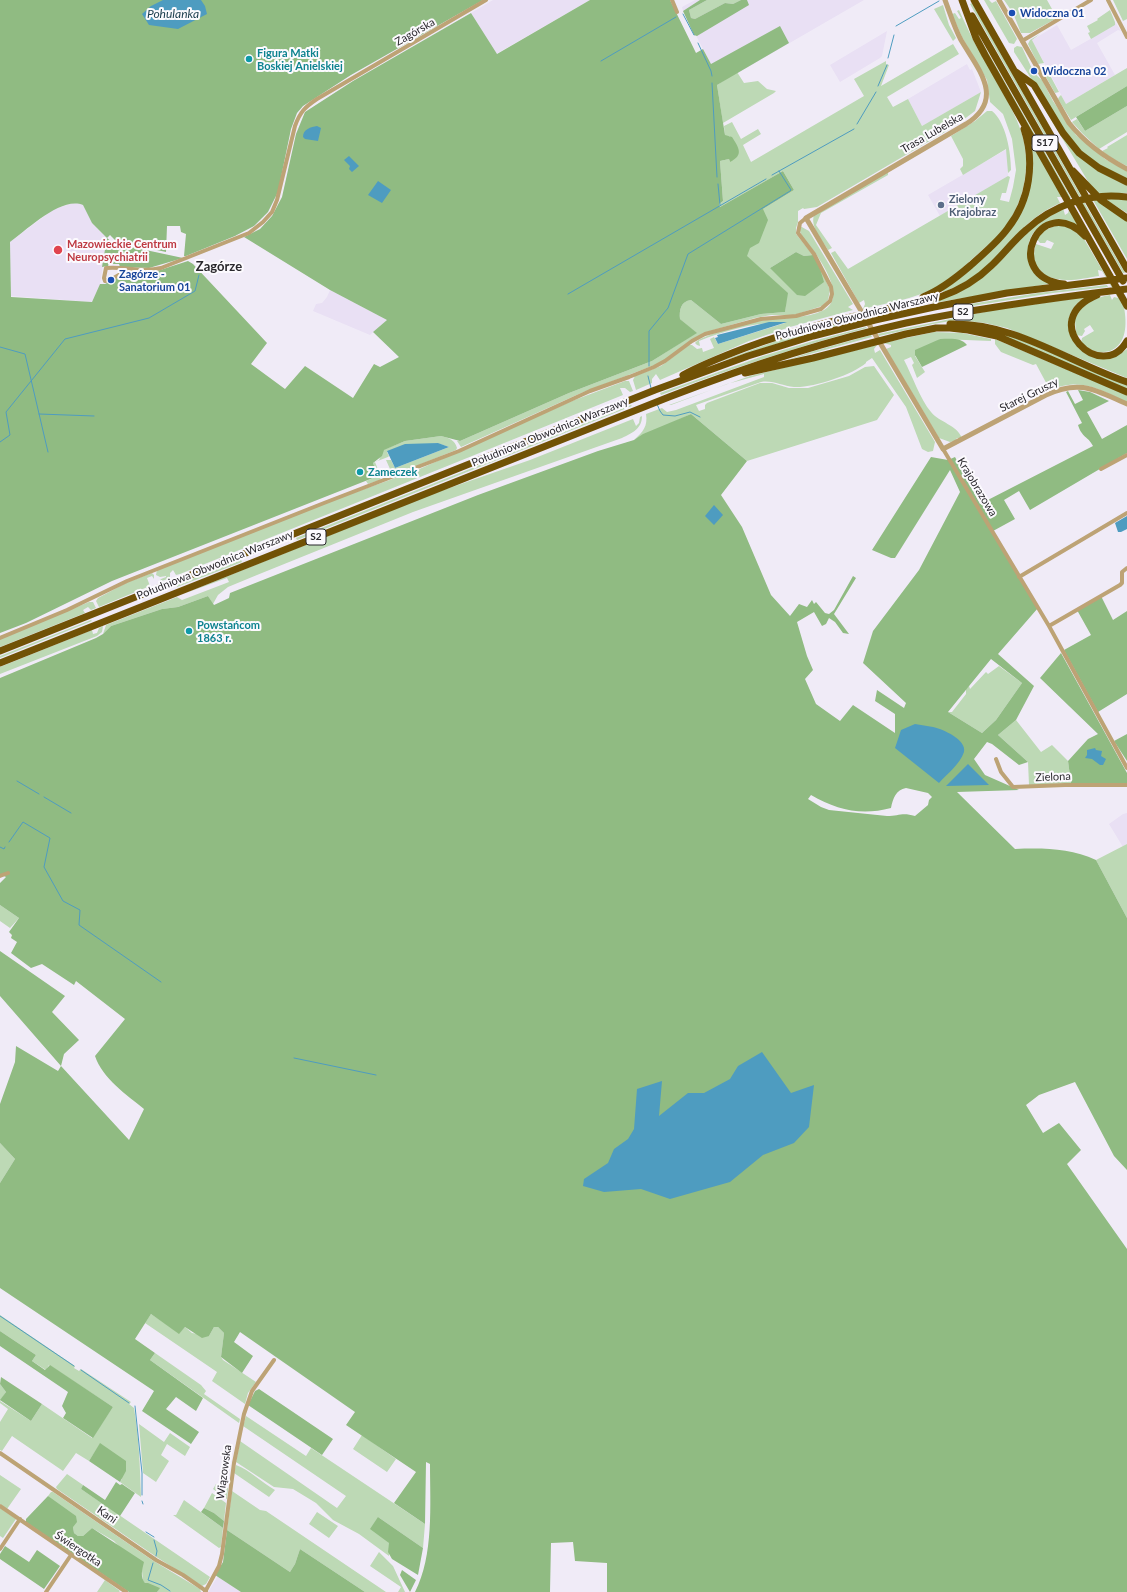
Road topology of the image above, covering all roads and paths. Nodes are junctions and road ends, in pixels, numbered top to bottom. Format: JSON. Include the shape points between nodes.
{"nodes":[{"id":1,"x":486,"y":0,"type":"edge"},
{"id":2,"x":672,"y":0,"type":"edge"},
{"id":3,"x":945,"y":0,"type":"edge"},
{"id":4,"x":963,"y":0,"type":"edge"},
{"id":5,"x":974,"y":0,"type":"edge"},
{"id":6,"x":998,"y":0,"type":"edge"},
{"id":7,"x":1091,"y":0,"type":"edge"},
{"id":8,"x":1108,"y":0,"type":"edge"},
{"id":9,"x":677,"y":12,"type":"dead end"},
{"id":10,"x":1127,"y":37,"type":"edge"},
{"id":11,"x":1022,"y":41,"type":"junction"},
{"id":12,"x":1012,"y":69,"type":"junction"},
{"id":13,"x":1018,"y":116,"type":"junction"},
{"id":14,"x":1067,"y":164,"type":"junction"},
{"id":15,"x":1127,"y":169,"type":"edge"},
{"id":16,"x":1127,"y":182,"type":"edge"},
{"id":17,"x":1127,"y":197,"type":"edge"},
{"id":18,"x":806,"y":218,"type":"junction"},
{"id":19,"x":1127,"y":218,"type":"edge"},
{"id":20,"x":1091,"y":242,"type":"junction"},
{"id":21,"x":1127,"y":269,"type":"edge"},
{"id":22,"x":128,"y":270,"type":"junction"},
{"id":23,"x":1127,"y":278,"type":"edge"},
{"id":24,"x":1074,"y":285,"type":"junction"},
{"id":25,"x":1127,"y":288,"type":"edge"},
{"id":26,"x":1114,"y":290,"type":"junction"},
{"id":27,"x":1125,"y":303,"type":"edge"},
{"id":28,"x":906,"y":304,"type":"junction"},
{"id":29,"x":1127,"y":309,"type":"edge"},
{"id":30,"x":889,"y":338,"type":"junction"},
{"id":31,"x":1127,"y":341,"type":"edge"},
{"id":32,"x":1127,"y":382,"type":"edge"},
{"id":33,"x":693,"y":387,"type":"junction"},
{"id":34,"x":662,"y":388,"type":"junction"},
{"id":35,"x":1127,"y":392,"type":"edge"},
{"id":36,"x":1127,"y":404,"type":"edge"},
{"id":37,"x":943,"y":449,"type":"junction"},
{"id":38,"x":1127,"y":454,"type":"edge"},
{"id":39,"x":1101,"y":469,"type":"dead end"},
{"id":40,"x":1127,"y":513,"type":"edge"},
{"id":41,"x":1127,"y":568,"type":"edge"},
{"id":42,"x":1019,"y":576,"type":"junction"},
{"id":43,"x":1049,"y":626,"type":"junction"},
{"id":44,"x":0,"y":638,"type":"edge"},
{"id":45,"x":0,"y":651,"type":"edge"},
{"id":46,"x":0,"y":663,"type":"edge"},
{"id":47,"x":996,"y":759,"type":"dead end"},
{"id":48,"x":1127,"y":768,"type":"edge"},
{"id":49,"x":1127,"y":785,"type":"edge"},
{"id":50,"x":8,"y":873,"type":"dead end"},
{"id":51,"x":0,"y":876,"type":"edge"},
{"id":52,"x":274,"y":1360,"type":"dead end"},
{"id":53,"x":0,"y":1453,"type":"edge"},
{"id":54,"x":0,"y":1506,"type":"edge"},
{"id":55,"x":20,"y":1519,"type":"junction"},
{"id":56,"x":0,"y":1549,"type":"edge"},
{"id":57,"x":71,"y":1555,"type":"junction"},
{"id":58,"x":205,"y":1591,"type":"edge"},
{"id":59,"x":46,"y":1592,"type":"edge"},
{"id":60,"x":126,"y":1592,"type":"edge"}],
"edges":[{"from":1,"to":22,"type":"street","name":"Zagórska","via":[[309,104],[298,116],[272,212],[249,233],[161,268]]},
{"from":2,"to":9,"type":"street"},
{"from":3,"to":18,"type":"street","name":"Trasa Lubelska","via":[[957,31],[985,81],[987,92],[983,108],[966,124]]},
{"from":4,"to":13,"type":"highway","via":[[976,38]]},
{"from":4,"to":25,"type":"highway","number":"S17"},
{"from":5,"to":12,"type":"highway","number":"S17"},
{"from":6,"to":11,"type":"street"},
{"from":7,"to":11,"type":"street"},
{"from":8,"to":10,"type":"street"},
{"from":11,"to":15,"type":"street","via":[[1060,109],[1074,128],[1098,152]]},
{"from":12,"to":14,"type":"highway","number":"S17"},
{"from":12,"to":16,"type":"highway","via":[[1034,86],[1063,133],[1079,153],[1099,168]]},
{"from":13,"to":20,"type":"highway"},
{"from":13,"to":28,"type":"highway","via":[[1027,142],[1030,170],[1026,193],[1015,218],[1000,238],[950,282]]},
{"from":14,"to":19,"type":"highway","via":[[1101,200]]},
{"from":14,"to":21,"type":"highway","number":"S17"},
{"from":17,"to":28,"type":"highway","via":[[1103,196],[1082,200],[1049,212],[1033,223],[992,266],[973,281],[940,297]]},
{"from":18,"to":37,"type":"street","name":"Krajobrazowa"},
{"from":18,"to":44,"type":"street","via":[[798,226],[798,233],[814,254],[832,290],[830,301],[821,308],[796,316],[761,319],[706,334],[654,367],[590,390],[459,451],[140,576]]},
{"from":20,"to":24,"type":"highway","via":[[1074,226],[1061,223],[1044,227],[1032,241],[1031,257],[1036,270],[1052,281]]},
{"from":20,"to":27,"type":"highway"},
{"from":22,"to":22,"type":"street","name":"Zagórska","via":[[106,268],[105,281],[112,279]]},
{"from":23,"to":24,"type":"highway","name":"Południowa Obwodnica Warszawy","number":"S2"},
{"from":24,"to":34,"type":"highway","name":"Południowa Obwodnica Warszawy","number":"S2","via":[[1007,293],[869,322],[748,356]]},
{"from":25,"to":26,"type":"highway","name":"Południowa Obwodnica Warszawy","number":"S2"},
{"from":26,"to":31,"type":"highway","via":[[1096,295],[1078,307],[1072,320],[1073,335],[1083,349],[1102,355],[1116,352]]},
{"from":26,"to":33,"type":"highway","name":"Południowa Obwodnica Warszawy","number":"S2","via":[[984,308],[892,326],[794,353]]},
{"from":27,"to":29,"type":"highway"},
{"from":28,"to":34,"type":"highway","via":[[819,324],[766,340],[722,357]]},
{"from":30,"to":32,"type":"highway","via":[[937,326],[980,325],[1013,334]]},
{"from":30,"to":33,"type":"highway"},
{"from":30,"to":35,"type":"highway","via":[[936,328],[984,332]]},
{"from":33,"to":46,"type":"highway","name":"Południowa Obwodnica Warszawy","number":"S2"},
{"from":34,"to":45,"type":"highway","name":"Południowa Obwodnica Warszawy","number":"S2"},
{"from":36,"to":37,"type":"street","name":"Starej Gruszy","via":[[1086,387],[1064,388]]},
{"from":37,"to":42,"type":"street","name":"Krajobrazowa"},
{"from":38,"to":39,"type":"street"},
{"from":40,"to":42,"type":"street"},
{"from":41,"to":43,"type":"street","via":[[1122,572],[1120,585]]},
{"from":42,"to":43,"type":"street","name":"Krajobrazowa"},
{"from":43,"to":48,"type":"street","name":"Krajobrazowa"},
{"from":47,"to":49,"type":"street","name":"Zielona","via":[[1001,772],[1013,787]]},
{"from":50,"to":51,"type":"street"},
{"from":52,"to":58,"type":"street","name":"Wiązowska","via":[[252,1391],[244,1414],[234,1463],[222,1554],[219,1566]]},
{"from":53,"to":58,"type":"street","name":"Kani"},
{"from":54,"to":55,"type":"street","name":"Świergotka"},
{"from":55,"to":56,"type":"street"},
{"from":55,"to":57,"type":"street","name":"Świergotka"},
{"from":57,"to":59,"type":"street"},
{"from":57,"to":60,"type":"street","name":"Świergotka"}]}
